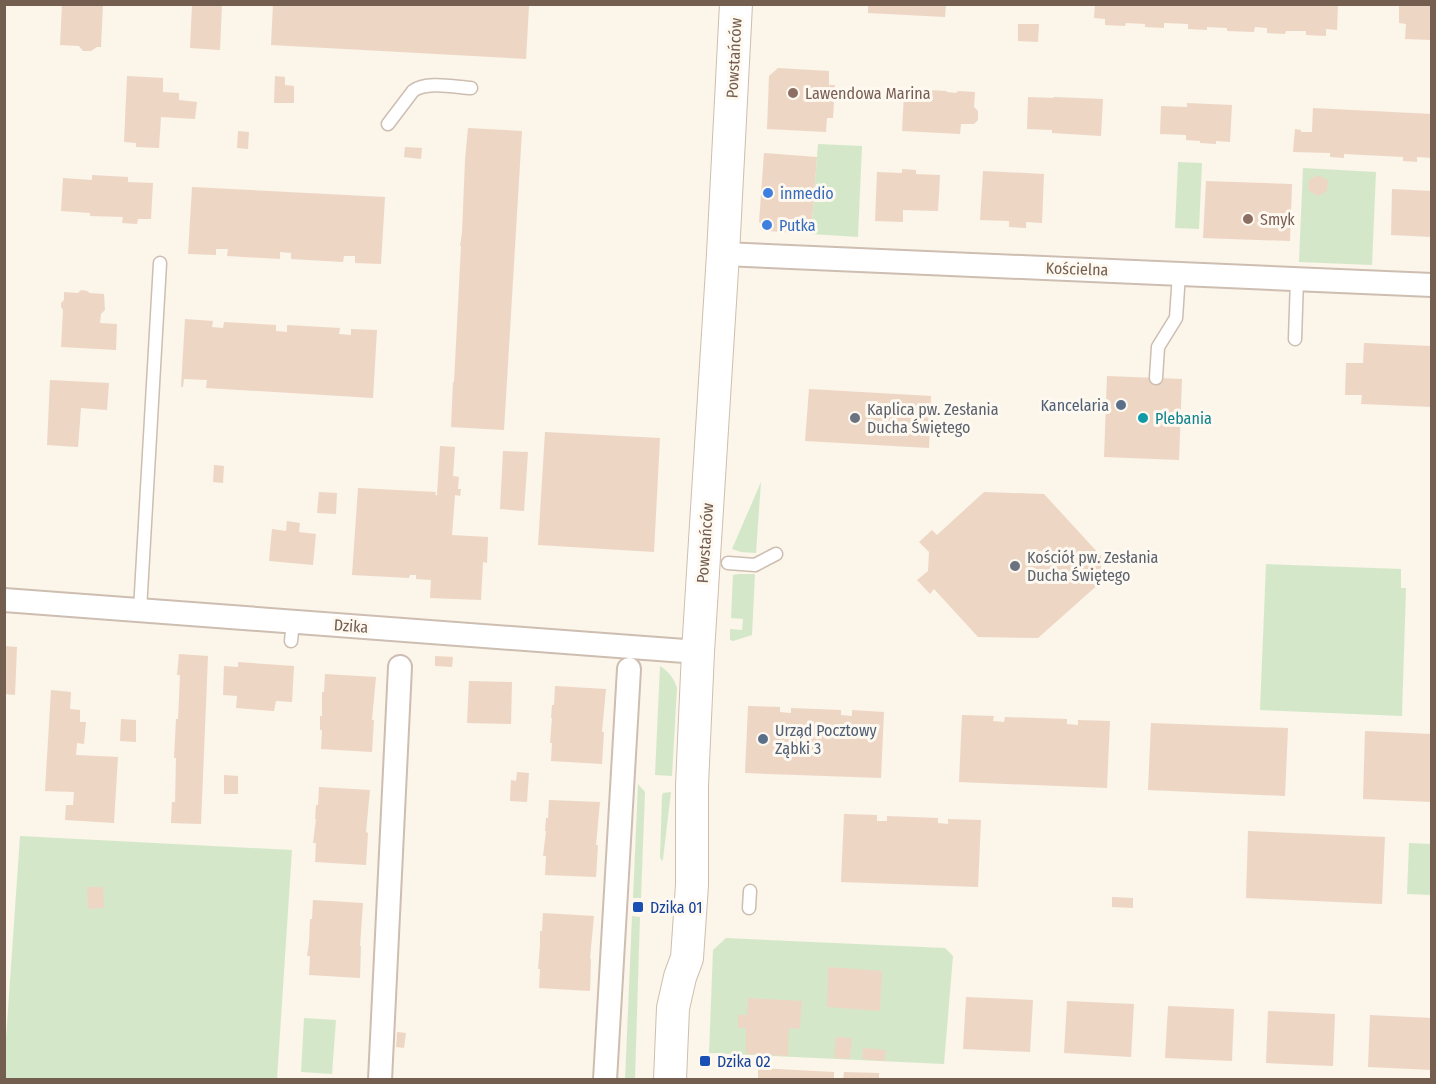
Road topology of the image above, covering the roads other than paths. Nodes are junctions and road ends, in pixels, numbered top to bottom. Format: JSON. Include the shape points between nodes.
{"nodes":[{"id":1,"x":736,"y":4,"type":"edge"},
{"id":2,"x":471,"y":88,"type":"dead end"},
{"id":3,"x":388,"y":124,"type":"dead end"},
{"id":4,"x":723,"y":254,"type":"junction"},
{"id":5,"x":159,"y":263,"type":"dead end"},
{"id":6,"x":1179,"y":274,"type":"junction"},
{"id":7,"x":1298,"y":279,"type":"junction"},
{"id":8,"x":1431,"y":285,"type":"edge"},
{"id":9,"x":1295,"y":339,"type":"dead end"},
{"id":10,"x":1156,"y":378,"type":"dead end"},
{"id":11,"x":776,"y":554,"type":"dead end"},
{"id":12,"x":728,"y":563,"type":"dead end"},
{"id":13,"x":4,"y":600,"type":"edge"},
{"id":14,"x":140,"y":610,"type":"junction"},
{"id":15,"x":698,"y":652,"type":"junction"},
{"id":16,"x":400,"y":667,"type":"dead end"},
{"id":17,"x":628,"y":669,"type":"dead end"},
{"id":18,"x":750,"y":891,"type":"dead end"},
{"id":19,"x":749,"y":908,"type":"dead end"},
{"id":20,"x":380,"y":1080,"type":"edge"},
{"id":21,"x":605,"y":1080,"type":"edge"},
{"id":22,"x":670,"y":1080,"type":"edge"}],
"edges":[{"from":1,"to":4,"type":"street","name":"Powstańców"},
{"from":2,"to":3,"type":"lane","via":[[418,87]]},
{"from":4,"to":6,"type":"street","name":"Kościelna"},
{"from":4,"to":15,"type":"street","name":"Powstańców"},
{"from":5,"to":14,"type":"lane"},
{"from":6,"to":7,"type":"street","name":"Kościelna"},
{"from":6,"to":10,"type":"lane","via":[[1176,318],[1158,347]]},
{"from":7,"to":8,"type":"street","name":"Kościelna"},
{"from":7,"to":9,"type":"lane"},
{"from":11,"to":12,"type":"lane","via":[[755,565]]},
{"from":13,"to":14,"type":"street","name":"Dzika"},
{"from":14,"to":15,"type":"street","name":"Dzika","via":[[292,632]]},
{"from":15,"to":22,"type":"street","name":"Powstańców","via":[[690,927],[687,958],[673,1008]]},
{"from":16,"to":20,"type":"street"},
{"from":17,"to":21,"type":"street"},
{"from":18,"to":19,"type":"lane"}]}
